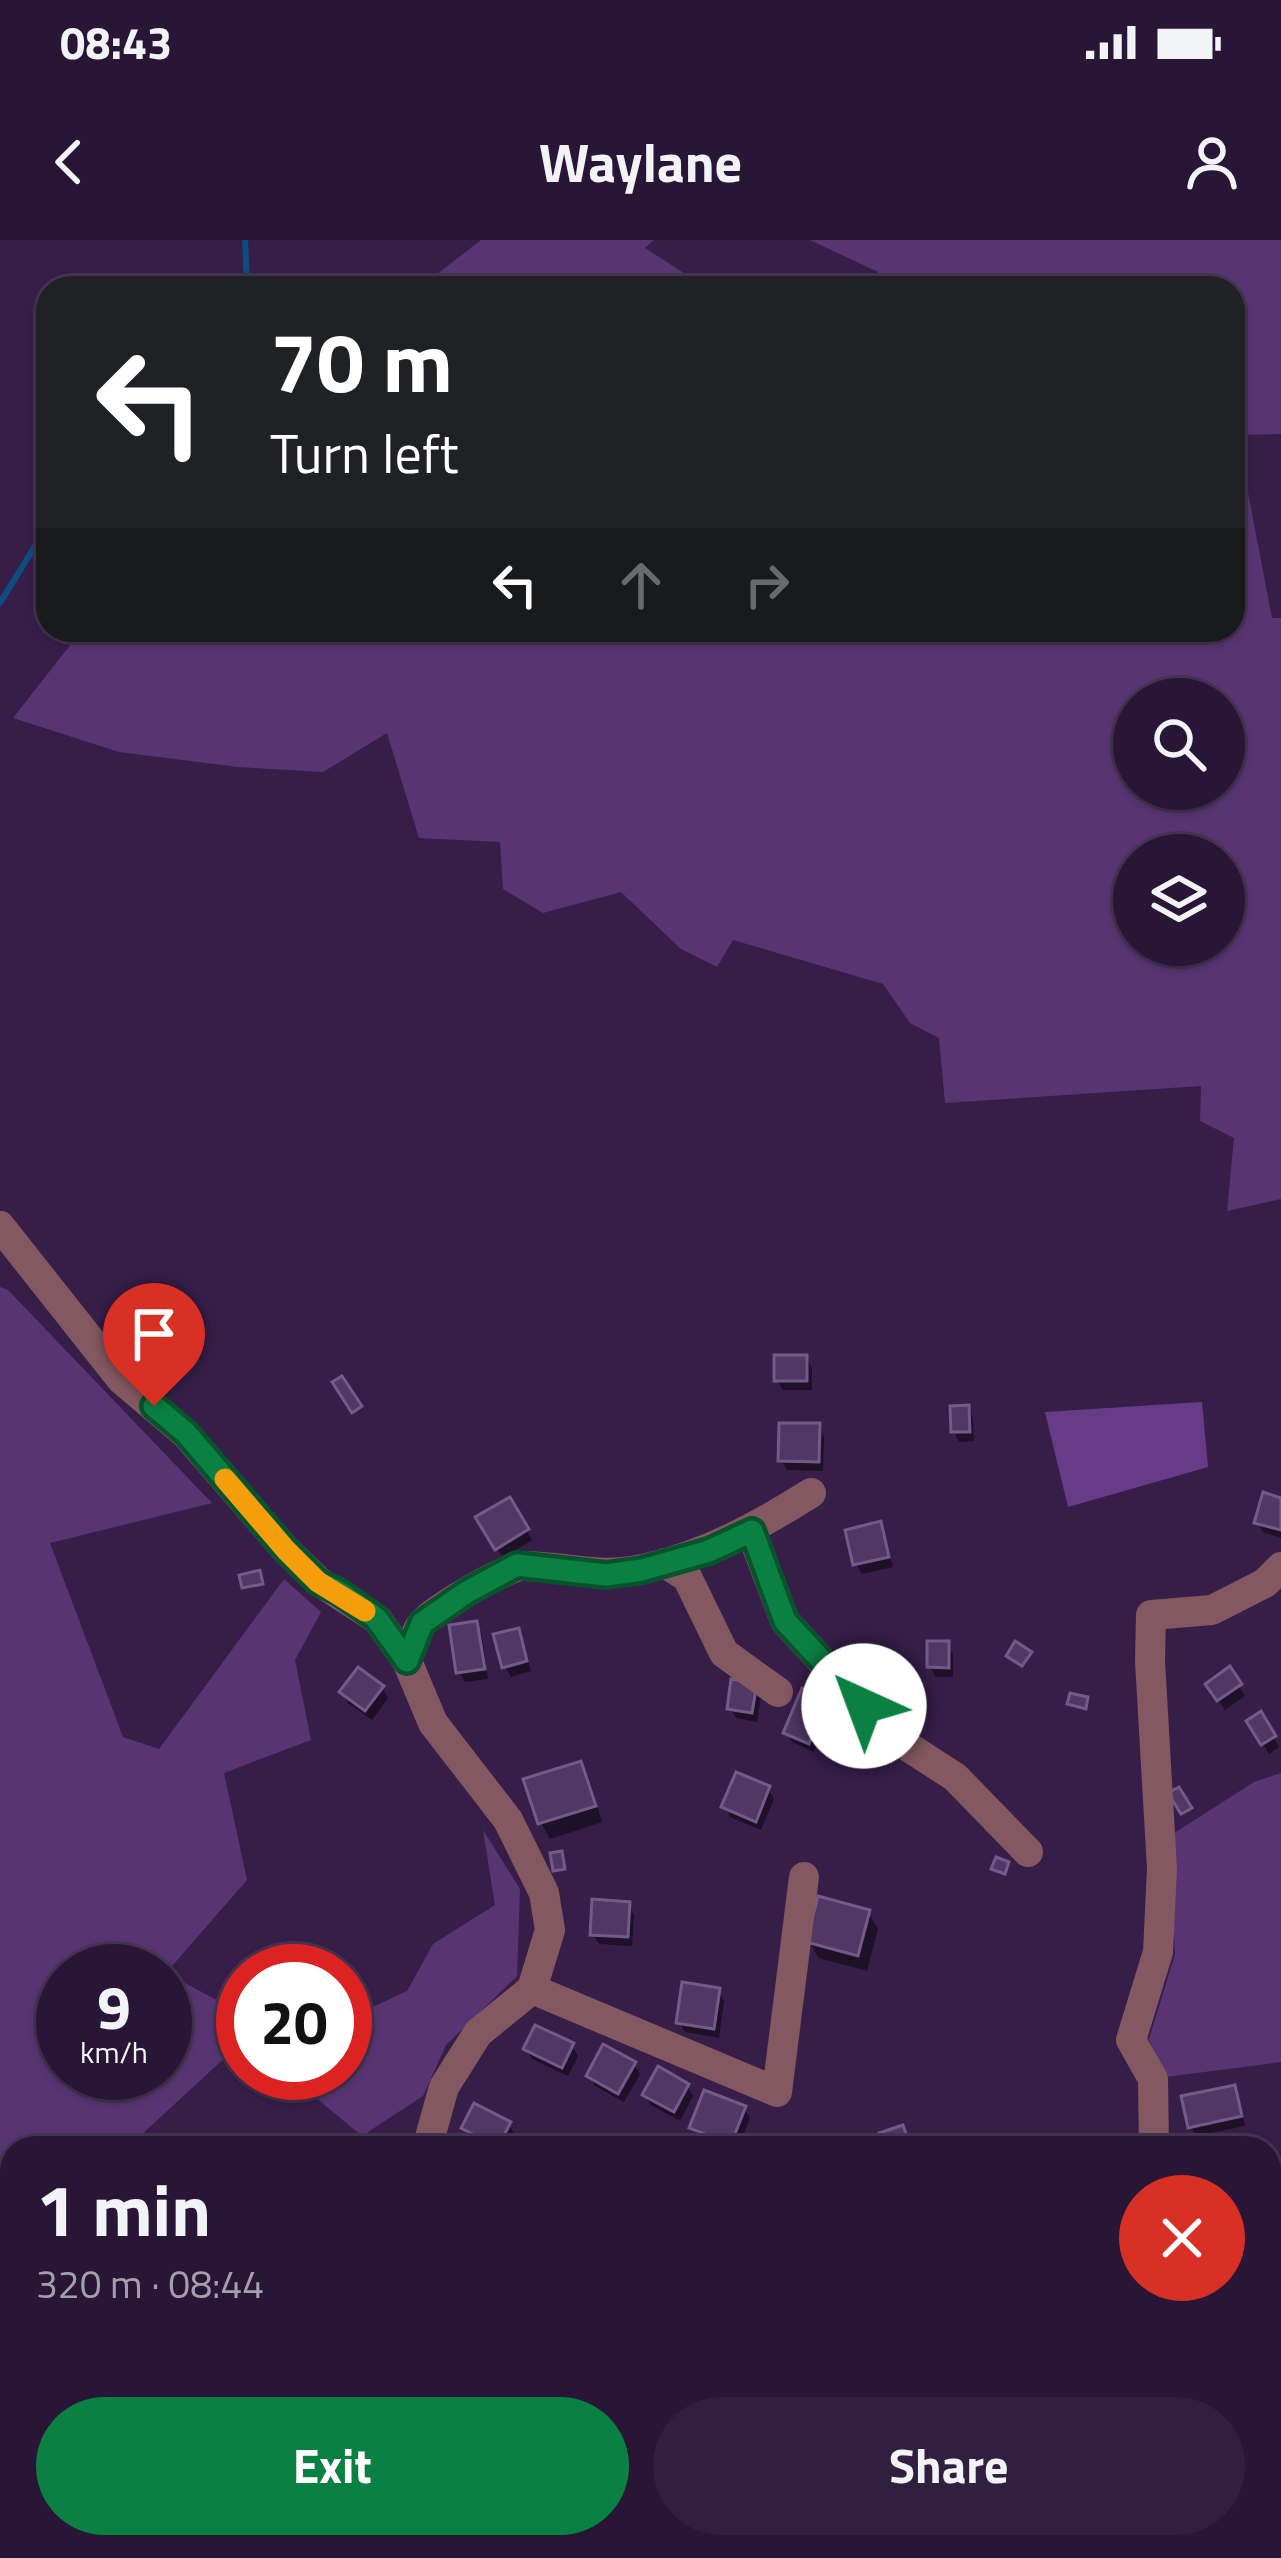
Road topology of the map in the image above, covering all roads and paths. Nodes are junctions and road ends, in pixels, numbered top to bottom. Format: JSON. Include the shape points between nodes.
{"nodes":[{"id":1,"x":0,"y":1226,"type":"edge"},
{"id":2,"x":811,"y":1493,"type":"dead end"},
{"id":3,"x":752,"y":1531,"type":"junction"},
{"id":4,"x":665,"y":1563,"type":"junction"},
{"id":5,"x":1281,"y":1567,"type":"edge"},
{"id":6,"x":407,"y":1661,"type":"junction"},
{"id":7,"x":778,"y":1692,"type":"dead end"},
{"id":8,"x":1028,"y":1852,"type":"dead end"},
{"id":9,"x":804,"y":1877,"type":"dead end"},
{"id":10,"x":532,"y":1989,"type":"junction"},
{"id":11,"x":430,"y":2136,"type":"edge"},
{"id":12,"x":1154,"y":2136,"type":"edge"}],
"edges":[{"from":1,"to":6,"type":"street","via":[[121,1379],[186,1433],[318,1582],[376,1618]]},
{"from":2,"to":3,"type":"street"},
{"from":3,"to":4,"type":"street"},
{"from":3,"to":8,"type":"street","via":[[785,1621],[890,1735],[956,1777]]},
{"from":4,"to":6,"type":"street","via":[[606,1575],[517,1565],[422,1623]]},
{"from":4,"to":7,"type":"street","via":[[687,1577],[724,1652]]},
{"from":5,"to":12,"type":"street","via":[[1212,1610],[1151,1615],[1162,1869],[1158,1952],[1131,2039],[1153,2079]]},
{"from":6,"to":10,"type":"street","via":[[433,1723],[508,1820],[544,1893],[550,1930]]},
{"from":9,"to":10,"type":"street","via":[[777,2092]]},
{"from":10,"to":11,"type":"street","via":[[478,2032],[444,2087]]}]}
